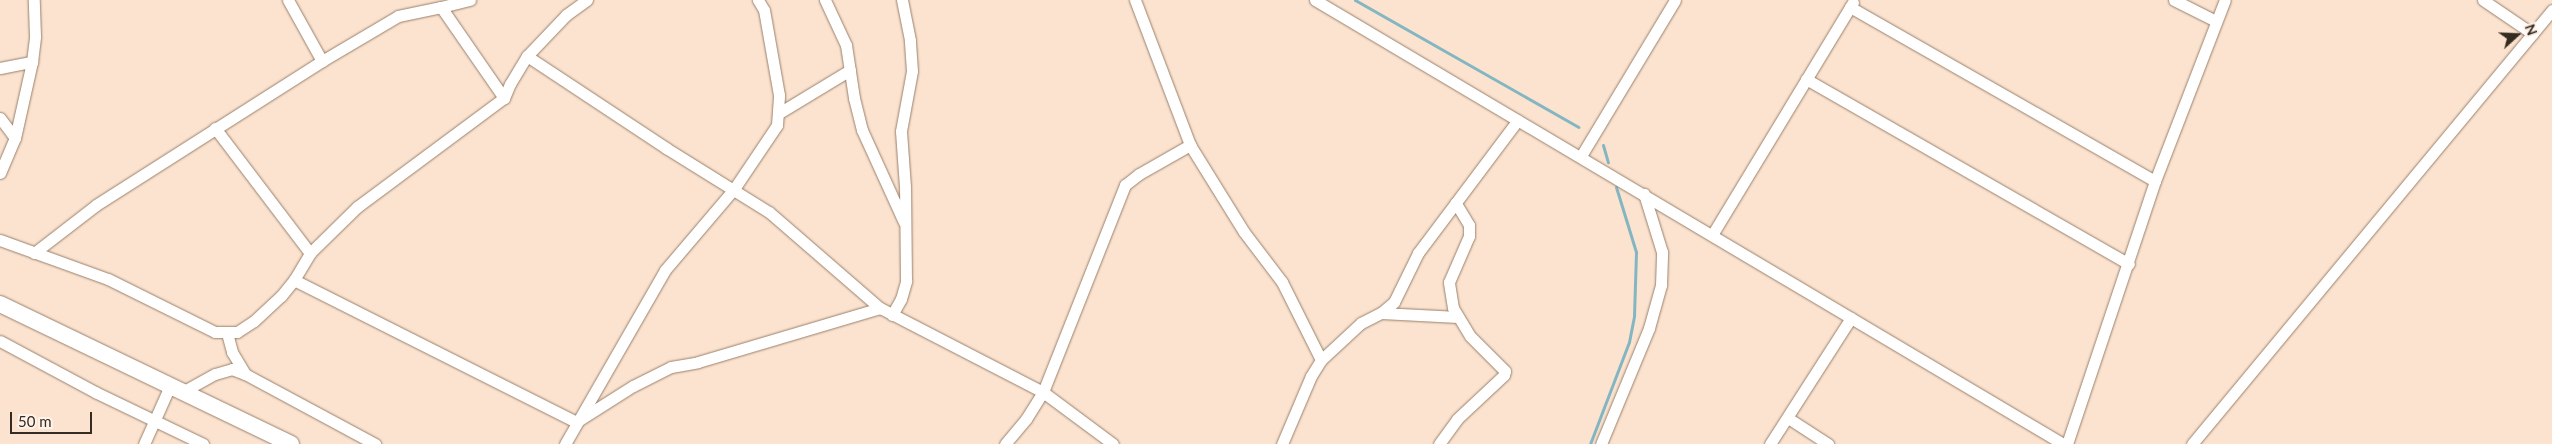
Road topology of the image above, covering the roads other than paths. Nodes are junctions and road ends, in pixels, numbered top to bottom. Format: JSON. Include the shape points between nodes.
{"nodes":[{"id":1,"x":34,"y":0,"type":"edge"},
{"id":2,"x":288,"y":0,"type":"edge"},
{"id":3,"x":470,"y":0,"type":"edge"},
{"id":4,"x":587,"y":0,"type":"edge"},
{"id":5,"x":758,"y":0,"type":"edge"},
{"id":6,"x":825,"y":0,"type":"edge"},
{"id":7,"x":902,"y":0,"type":"edge"},
{"id":8,"x":1135,"y":0,"type":"edge"},
{"id":9,"x":1315,"y":0,"type":"edge"},
{"id":10,"x":1676,"y":0,"type":"edge"},
{"id":11,"x":2174,"y":0,"type":"edge"},
{"id":12,"x":2225,"y":0,"type":"edge"},
{"id":13,"x":2483,"y":0,"type":"edge"},
{"id":14,"x":1852,"y":3,"type":"edge"},
{"id":15,"x":441,"y":7,"type":"junction"},
{"id":16,"x":2552,"y":10,"type":"edge"},
{"id":17,"x":2216,"y":21,"type":"junction"},
{"id":18,"x":2533,"y":34,"type":"junction"},
{"id":19,"x":527,"y":56,"type":"junction"},
{"id":20,"x":322,"y":60,"type":"junction"},
{"id":21,"x":32,"y":62,"type":"junction"},
{"id":22,"x":0,"y":68,"type":"edge"},
{"id":23,"x":850,"y":70,"type":"junction"},
{"id":24,"x":1806,"y":79,"type":"junction"},
{"id":25,"x":504,"y":98,"type":"junction"},
{"id":26,"x":779,"y":113,"type":"junction"},
{"id":27,"x":0,"y":118,"type":"edge"},
{"id":28,"x":1518,"y":120,"type":"junction"},
{"id":29,"x":215,"y":128,"type":"junction"},
{"id":30,"x":15,"y":138,"type":"junction"},
{"id":31,"x":1190,"y":145,"type":"junction"},
{"id":32,"x":1581,"y":156,"type":"junction"},
{"id":33,"x":0,"y":173,"type":"edge"},
{"id":34,"x":2156,"y":181,"type":"junction"},
{"id":35,"x":734,"y":189,"type":"junction"},
{"id":36,"x":1644,"y":194,"type":"junction"},
{"id":37,"x":1456,"y":202,"type":"junction"},
{"id":38,"x":904,"y":224,"type":"junction"},
{"id":39,"x":1712,"y":235,"type":"junction"},
{"id":40,"x":0,"y":240,"type":"edge"},
{"id":41,"x":34,"y":253,"type":"junction"},
{"id":42,"x":310,"y":253,"type":"junction"},
{"id":43,"x":2129,"y":264,"type":"junction"},
{"id":44,"x":294,"y":280,"type":"junction"},
{"id":45,"x":0,"y":304,"type":"edge"},
{"id":46,"x":880,"y":308,"type":"junction"},
{"id":47,"x":1381,"y":313,"type":"junction"},
{"id":48,"x":892,"y":316,"type":"junction"},
{"id":49,"x":1458,"y":318,"type":"junction"},
{"id":50,"x":1851,"y":318,"type":"junction"},
{"id":51,"x":227,"y":333,"type":"junction"},
{"id":52,"x":0,"y":341,"type":"edge"},
{"id":53,"x":1321,"y":360,"type":"junction"},
{"id":54,"x":245,"y":374,"type":"junction"},
{"id":55,"x":177,"y":389,"type":"junction"},
{"id":56,"x":1043,"y":392,"type":"junction"},
{"id":57,"x":1788,"y":418,"type":"junction"},
{"id":58,"x":155,"y":422,"type":"junction"},
{"id":59,"x":576,"y":422,"type":"junction"},
{"id":60,"x":568,"y":443,"type":"edge"},
{"id":61,"x":144,"y":444,"type":"edge"},
{"id":62,"x":203,"y":444,"type":"edge"},
{"id":63,"x":291,"y":444,"type":"edge"},
{"id":64,"x":375,"y":444,"type":"edge"},
{"id":65,"x":1005,"y":444,"type":"edge"},
{"id":66,"x":1113,"y":444,"type":"edge"},
{"id":67,"x":1282,"y":444,"type":"edge"},
{"id":68,"x":1439,"y":444,"type":"edge"},
{"id":69,"x":1601,"y":444,"type":"edge"},
{"id":70,"x":1770,"y":444,"type":"edge"},
{"id":71,"x":1828,"y":444,"type":"edge"},
{"id":72,"x":2063,"y":444,"type":"edge"},
{"id":73,"x":2067,"y":444,"type":"edge"},
{"id":74,"x":2192,"y":444,"type":"edge"}],
"edges":[{"from":1,"to":21,"type":"street"},
{"from":2,"to":20,"type":"street"},
{"from":3,"to":15,"type":"street"},
{"from":4,"to":19,"type":"street","via":[[566,15]]},
{"from":5,"to":26,"type":"street","via":[[764,10],[779,95]]},
{"from":6,"to":23,"type":"street","via":[[843,34]]},
{"from":7,"to":38,"type":"street","via":[[912,72],[901,132]]},
{"from":8,"to":31,"type":"street"},
{"from":9,"to":28,"type":"street"},
{"from":10,"to":32,"type":"street"},
{"from":11,"to":17,"type":"street"},
{"from":12,"to":17,"type":"street"},
{"from":13,"to":18,"type":"street"},
{"from":14,"to":24,"type":"street"},
{"from":14,"to":34,"type":"street"},
{"from":15,"to":20,"type":"street","via":[[398,16]]},
{"from":15,"to":25,"type":"street"},
{"from":16,"to":18,"type":"street"},
{"from":17,"to":34,"type":"street"},
{"from":18,"to":74,"type":"street"},
{"from":19,"to":25,"type":"street"},
{"from":19,"to":35,"type":"street"},
{"from":20,"to":29,"type":"street"},
{"from":21,"to":22,"type":"street"},
{"from":21,"to":30,"type":"street"},
{"from":23,"to":26,"type":"street"},
{"from":23,"to":38,"type":"street","via":[[865,139]]},
{"from":24,"to":39,"type":"street"},
{"from":24,"to":43,"type":"street"},
{"from":25,"to":42,"type":"street","via":[[357,207]]},
{"from":26,"to":35,"type":"street","via":[[774,132]]},
{"from":27,"to":30,"type":"street"},
{"from":28,"to":32,"type":"street"},
{"from":28,"to":37,"type":"street"},
{"from":29,"to":41,"type":"street","via":[[96,205]]},
{"from":29,"to":42,"type":"street"},
{"from":30,"to":33,"type":"street"},
{"from":31,"to":53,"type":"street","via":[[1244,232],[1282,282]]},
{"from":31,"to":56,"type":"street","via":[[1125,185]]},
{"from":32,"to":36,"type":"street"},
{"from":34,"to":43,"type":"street"},
{"from":35,"to":46,"type":"street","via":[[769,212]]},
{"from":35,"to":59,"type":"street","via":[[665,270]]},
{"from":36,"to":39,"type":"street"},
{"from":36,"to":69,"type":"street","via":[[1662,252],[1661,285],[1649,328]]},
{"from":37,"to":47,"type":"street","via":[[1418,253],[1394,302]]},
{"from":37,"to":49,"type":"street","via":[[1468,225],[1469,236],[1449,282]]},
{"from":38,"to":48,"type":"street","via":[[906,282]]},
{"from":39,"to":50,"type":"street"},
{"from":40,"to":41,"type":"street"},
{"from":41,"to":51,"type":"street","via":[[108,279],[215,332]]},
{"from":42,"to":44,"type":"street"},
{"from":43,"to":73,"type":"street"},
{"from":44,"to":51,"type":"street","via":[[254,320],[237,332]]},
{"from":44,"to":59,"type":"street"},
{"from":45,"to":55,"type":"main road"},
{"from":46,"to":48,"type":"street"},
{"from":46,"to":59,"type":"street","via":[[698,362],[671,367],[633,386]]},
{"from":47,"to":49,"type":"street"},
{"from":47,"to":53,"type":"street","via":[[1362,324]]},
{"from":48,"to":56,"type":"street"},
{"from":49,"to":68,"type":"street","via":[[1470,336],[1505,371],[1457,419]]},
{"from":50,"to":57,"type":"street"},
{"from":50,"to":72,"type":"street"},
{"from":51,"to":54,"type":"street","via":[[232,352]]},
{"from":52,"to":58,"type":"street"},
{"from":53,"to":67,"type":"street"},
{"from":54,"to":55,"type":"street","via":[[232,369]]},
{"from":54,"to":64,"type":"street"},
{"from":55,"to":58,"type":"street"},
{"from":55,"to":63,"type":"main road"},
{"from":56,"to":65,"type":"street"},
{"from":56,"to":66,"type":"street"},
{"from":57,"to":70,"type":"street"},
{"from":57,"to":71,"type":"street"},
{"from":58,"to":61,"type":"street"},
{"from":58,"to":62,"type":"street"},
{"from":59,"to":60,"type":"street"}]}
